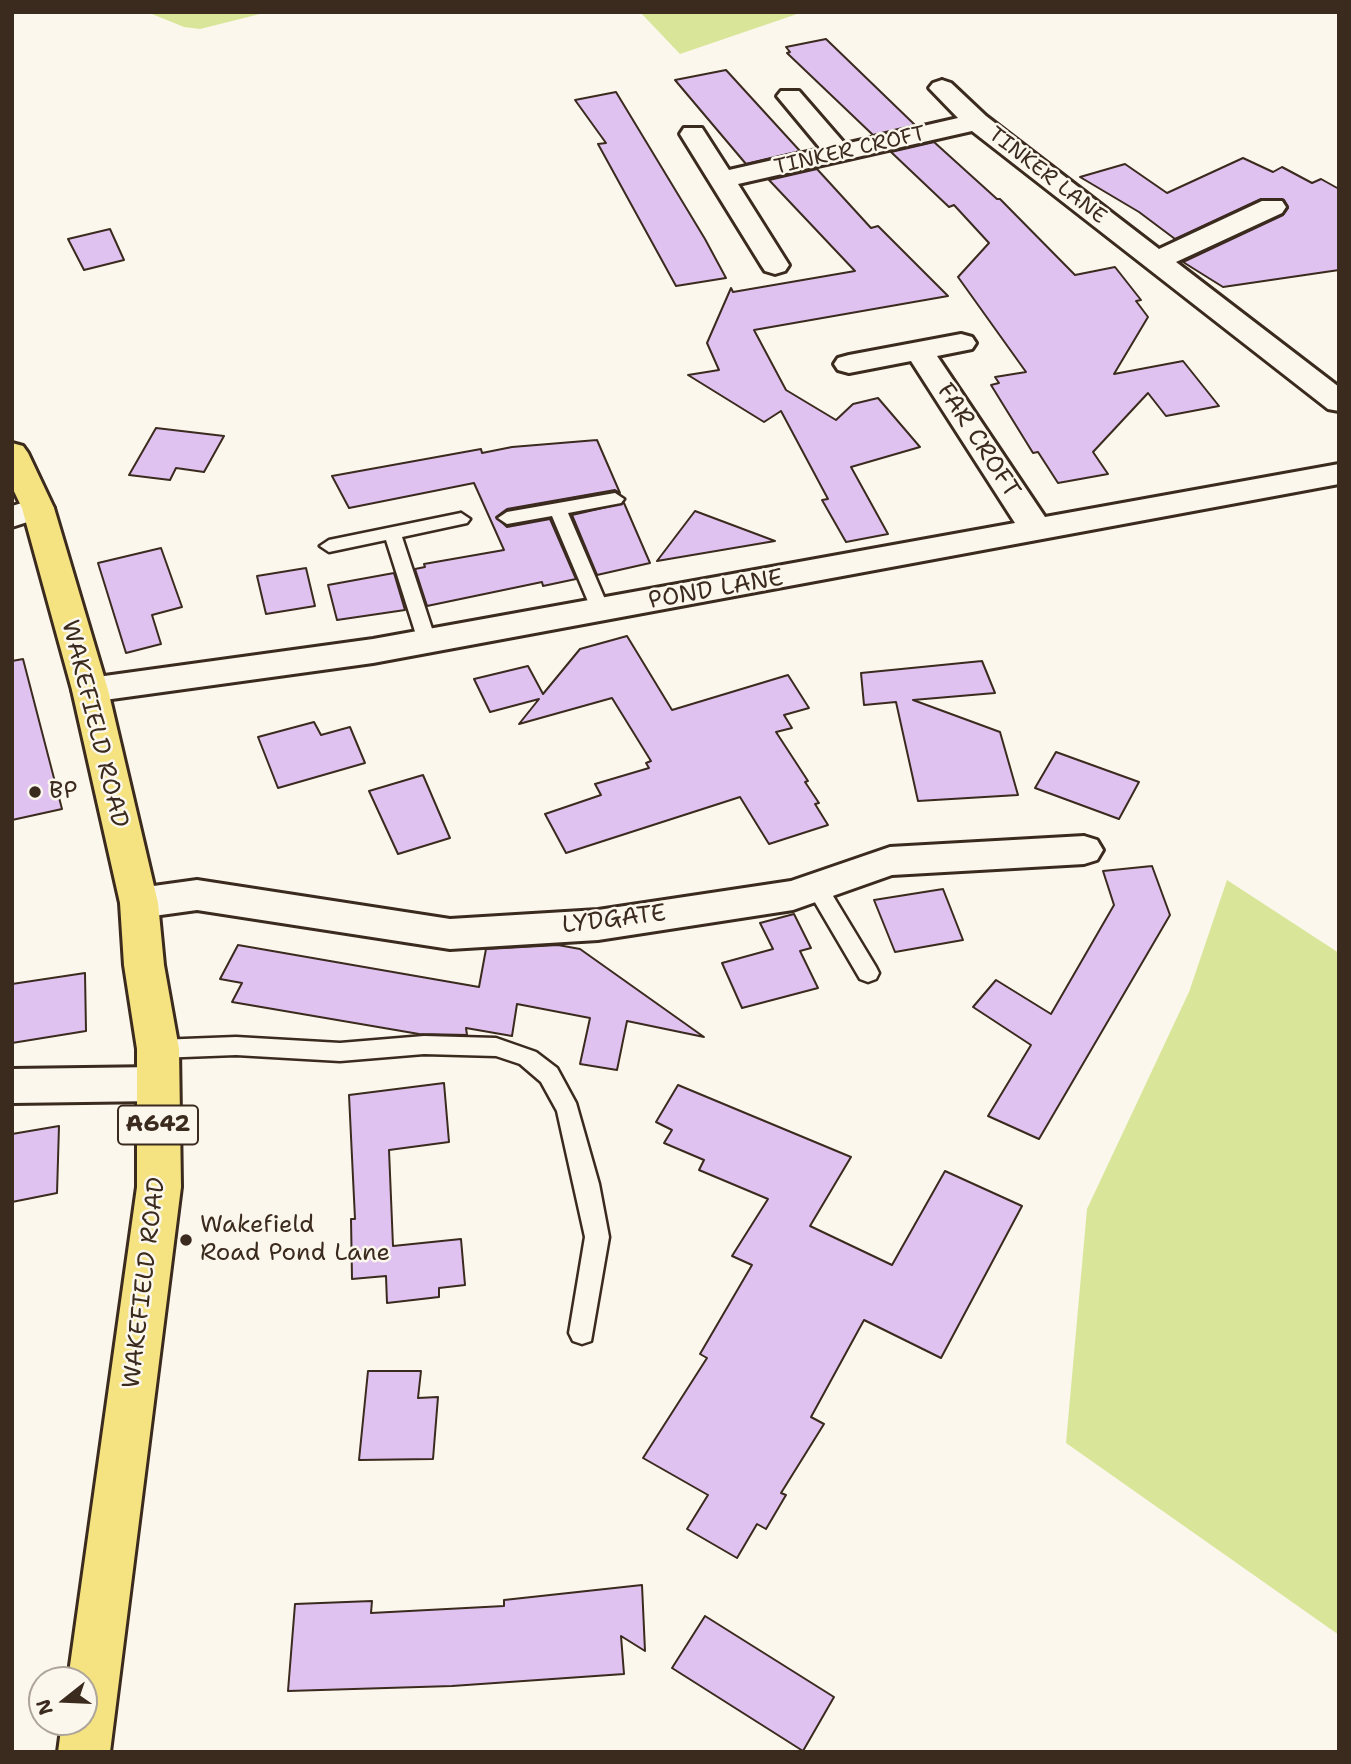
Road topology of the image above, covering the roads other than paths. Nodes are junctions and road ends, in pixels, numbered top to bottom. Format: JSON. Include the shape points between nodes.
{"nodes":[{"id":1,"x":942,"y":88,"type":"dead end"},
{"id":2,"x":791,"y":96,"type":"dead end"},
{"id":3,"x":977,"y":122,"type":"junction"},
{"id":4,"x":693,"y":134,"type":"dead end"},
{"id":5,"x":838,"y":153,"type":"junction"},
{"id":6,"x":722,"y":180,"type":"junction"},
{"id":7,"x":1272,"y":207,"type":"dead end"},
{"id":8,"x":1157,"y":260,"type":"junction"},
{"id":9,"x":775,"y":265,"type":"dead end"},
{"id":10,"x":961,"y":343,"type":"dead end"},
{"id":11,"x":919,"y":351,"type":"junction"},
{"id":12,"x":849,"y":364,"type":"dead end"},
{"id":13,"x":1339,"y":402,"type":"edge"},
{"id":14,"x":12,"y":453,"type":"edge"},
{"id":15,"x":1339,"y":474,"type":"edge"},
{"id":16,"x":615,"y":499,"type":"dead end"},
{"id":17,"x":558,"y":509,"type":"junction"},
{"id":18,"x":25,"y":512,"type":"edge"},
{"id":19,"x":507,"y":518,"type":"dead end"},
{"id":20,"x":461,"y":519,"type":"dead end"},
{"id":21,"x":1037,"y":531,"type":"junction"},
{"id":22,"x":392,"y":533,"type":"junction"},
{"id":23,"x":329,"y":546,"type":"dead end"},
{"id":24,"x":601,"y":611,"type":"junction"},
{"id":25,"x":428,"y":641,"type":"junction"},
{"id":26,"x":90,"y":690,"type":"junction"},
{"id":27,"x":1084,"y":850,"type":"dead end"},
{"id":28,"x":817,"y":887,"type":"junction"},
{"id":29,"x":139,"y":903,"type":"junction"},
{"id":30,"x":867,"y":973,"type":"dead end"},
{"id":31,"x":158,"y":1066,"type":"junction"},
{"id":32,"x":12,"y":1086,"type":"edge"},
{"id":33,"x":582,"y":1333,"type":"dead end"},
{"id":34,"x":84,"y":1752,"type":"edge"}],
"edges":[{"from":1,"to":3,"type":"street","name":"TINKER LANE"},
{"from":2,"to":5,"type":"street"},
{"from":3,"to":5,"type":"street","name":"TINKER CROFT"},
{"from":3,"to":8,"type":"street","name":"TINKER LANE"},
{"from":4,"to":6,"type":"street"},
{"from":5,"to":6,"type":"street","name":"TINKER CROFT"},
{"from":6,"to":9,"type":"street"},
{"from":7,"to":8,"type":"street"},
{"from":8,"to":13,"type":"street","name":"TINKER LANE"},
{"from":10,"to":11,"type":"street","name":"FAR CROFT"},
{"from":11,"to":12,"type":"street","name":"FAR CROFT"},
{"from":11,"to":21,"type":"street","name":"FAR CROFT"},
{"from":14,"to":18,"type":"highway","name":"WAKEFIELD ROAD","number":"A642"},
{"from":15,"to":21,"type":"street","name":"POND LANE"},
{"from":16,"to":17,"type":"lane"},
{"from":17,"to":19,"type":"lane"},
{"from":17,"to":24,"type":"lane"},
{"from":18,"to":26,"type":"highway","name":"WAKEFIELD ROAD","number":"A642"},
{"from":20,"to":22,"type":"lane"},
{"from":21,"to":24,"type":"street","name":"POND LANE"},
{"from":22,"to":23,"type":"lane"},
{"from":22,"to":25,"type":"lane"},
{"from":24,"to":25,"type":"street","name":"POND LANE"},
{"from":25,"to":26,"type":"street","name":"POND LANE"},
{"from":26,"to":29,"type":"highway","name":"WAKEFIELD ROAD","number":"A642"},
{"from":27,"to":28,"type":"street","name":"LYDGATE","via":[[890,861]]},
{"from":28,"to":29,"type":"street","name":"LYDGATE","via":[[793,895],[598,925],[450,934],[197,895]]},
{"from":28,"to":30,"type":"lane"},
{"from":29,"to":31,"type":"highway","name":"WAKEFIELD ROAD","number":"A642"},
{"from":31,"to":32,"type":"street"},
{"from":31,"to":33,"type":"lane","via":[[236,1046],[340,1052],[424,1045],[496,1047],[528,1058],[549,1075],[568,1110],[587,1184],[597,1237]]},
{"from":31,"to":34,"type":"highway","name":"WAKEFIELD ROAD","number":"A642","via":[[159,1187]]}]}
